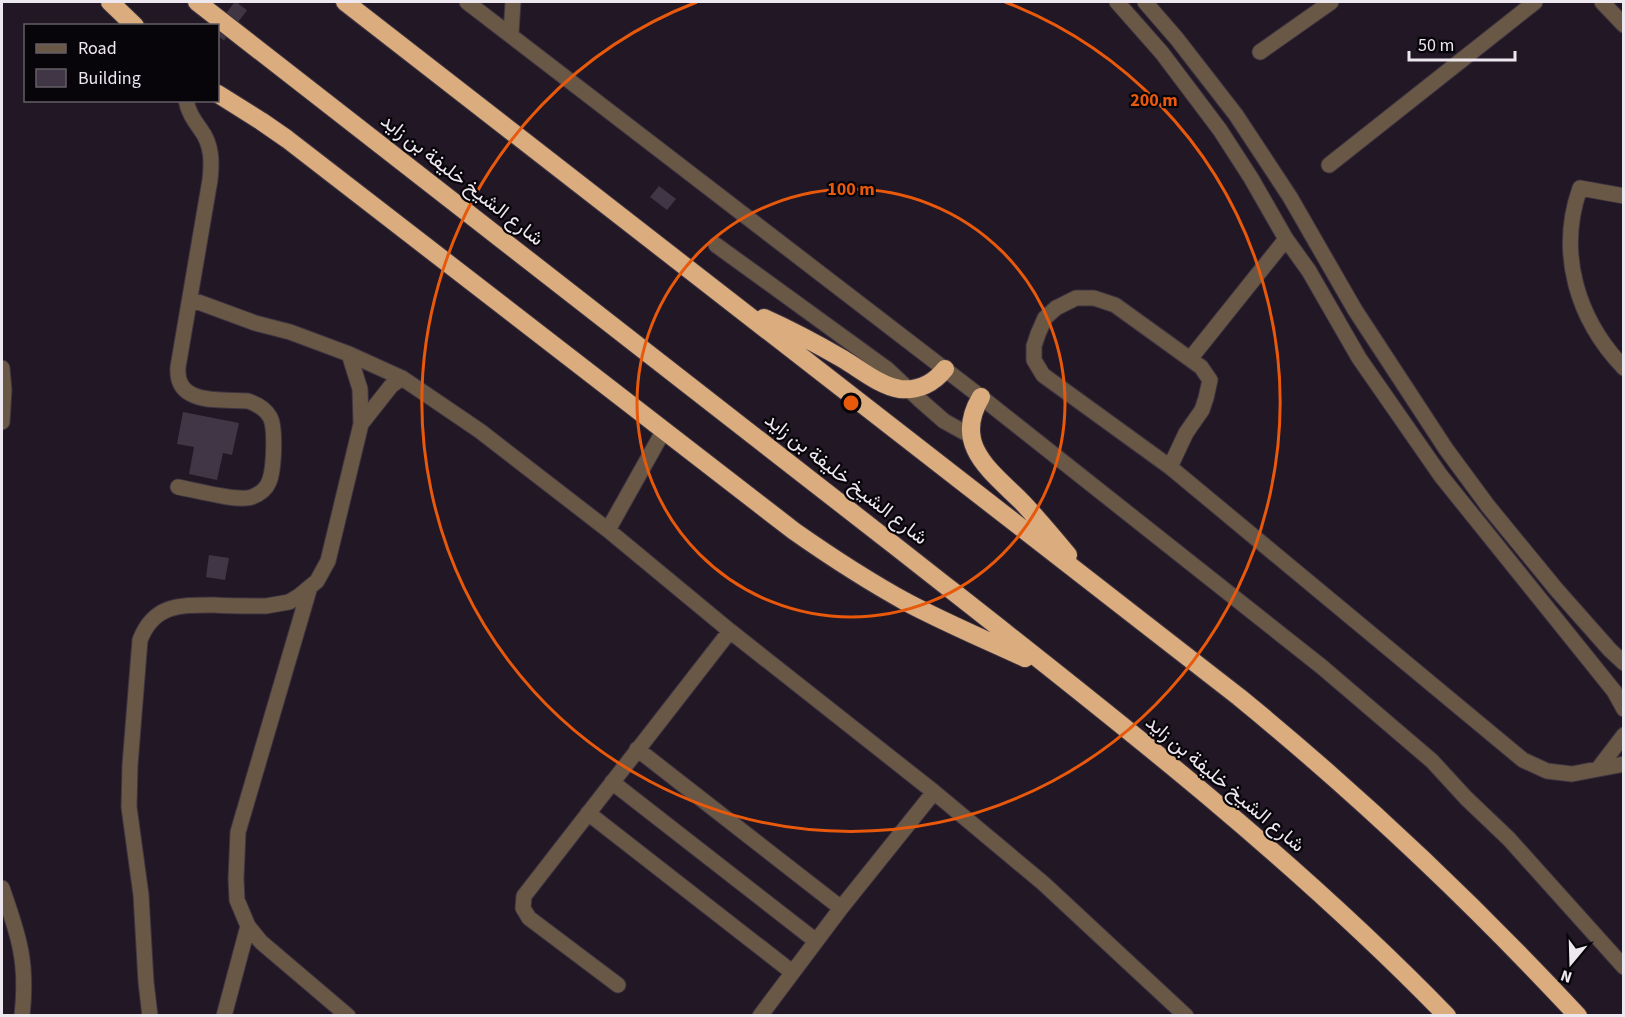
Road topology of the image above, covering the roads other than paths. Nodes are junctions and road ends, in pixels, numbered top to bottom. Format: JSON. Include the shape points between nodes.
{"nodes":[{"id":1,"x":110,"y":2,"type":"edge"},
{"id":2,"x":197,"y":2,"type":"edge"},
{"id":3,"x":345,"y":2,"type":"edge"},
{"id":4,"x":467,"y":2,"type":"edge"},
{"id":5,"x":513,"y":2,"type":"edge"},
{"id":6,"x":1117,"y":2,"type":"edge"},
{"id":7,"x":1145,"y":2,"type":"edge"},
{"id":8,"x":1331,"y":2,"type":"edge"},
{"id":9,"x":1534,"y":2,"type":"edge"},
{"id":10,"x":1602,"y":2,"type":"edge"},
{"id":11,"x":133,"y":24,"type":"edge"},
{"id":12,"x":1623,"y":25,"type":"edge"},
{"id":13,"x":511,"y":34,"type":"junction"},
{"id":14,"x":1260,"y":52,"type":"dead end"},
{"id":15,"x":219,"y":95,"type":"edge"},
{"id":16,"x":187,"y":102,"type":"edge"},
{"id":17,"x":1329,"y":165,"type":"dead end"},
{"id":18,"x":1623,"y":196,"type":"edge"},
{"id":19,"x":1287,"y":239,"type":"junction"},
{"id":20,"x":717,"y":244,"type":"dead end"},
{"id":21,"x":190,"y":299,"type":"junction"},
{"id":22,"x":736,"y":306,"type":"junction"},
{"id":23,"x":349,"y":354,"type":"junction"},
{"id":24,"x":1190,"y":359,"type":"junction"},
{"id":25,"x":2,"y":368,"type":"edge"},
{"id":26,"x":1623,"y":368,"type":"edge"},
{"id":27,"x":945,"y":369,"type":"junction"},
{"id":28,"x":402,"y":378,"type":"junction"},
{"id":29,"x":909,"y":389,"type":"junction"},
{"id":30,"x":981,"y":397,"type":"junction"},
{"id":31,"x":2,"y":422,"type":"edge"},
{"id":32,"x":361,"y":424,"type":"junction"},
{"id":33,"x":664,"y":430,"type":"junction"},
{"id":34,"x":971,"y":436,"type":"junction"},
{"id":35,"x":1170,"y":468,"type":"junction"},
{"id":36,"x":178,"y":487,"type":"dead end"},
{"id":37,"x":608,"y":530,"type":"junction"},
{"id":38,"x":1085,"y":578,"type":"junction"},
{"id":39,"x":309,"y":590,"type":"junction"},
{"id":40,"x":730,"y":631,"type":"junction"},
{"id":41,"x":1623,"y":663,"type":"edge"},
{"id":42,"x":1051,"y":670,"type":"junction"},
{"id":43,"x":1623,"y":709,"type":"edge"},
{"id":44,"x":1623,"y":735,"type":"edge"},
{"id":45,"x":638,"y":749,"type":"junction"},
{"id":46,"x":1623,"y":764,"type":"edge"},
{"id":47,"x":1598,"y":769,"type":"junction"},
{"id":48,"x":612,"y":782,"type":"junction"},
{"id":49,"x":934,"y":792,"type":"junction"},
{"id":50,"x":588,"y":813,"type":"junction"},
{"id":51,"x":2,"y":888,"type":"edge"},
{"id":52,"x":841,"y":908,"type":"junction"},
{"id":53,"x":248,"y":926,"type":"junction"},
{"id":54,"x":816,"y":941,"type":"junction"},
{"id":55,"x":1623,"y":967,"type":"edge"},
{"id":56,"x":792,"y":972,"type":"junction"},
{"id":57,"x":618,"y":985,"type":"dead end"},
{"id":58,"x":22,"y":1016,"type":"edge"},
{"id":59,"x":150,"y":1016,"type":"edge"},
{"id":60,"x":224,"y":1016,"type":"edge"},
{"id":61,"x":348,"y":1016,"type":"edge"},
{"id":62,"x":760,"y":1016,"type":"edge"},
{"id":63,"x":1186,"y":1016,"type":"edge"},
{"id":64,"x":1447,"y":1016,"type":"edge"},
{"id":65,"x":1578,"y":1016,"type":"edge"}],
"edges":[{"from":1,"to":11,"type":"highway"},
{"from":2,"to":42,"type":"highway","name":"شارع الشيخ خليفة بن زايد"},
{"from":3,"to":22,"type":"highway"},
{"from":4,"to":13,"type":"street"},
{"from":5,"to":13,"type":"street"},
{"from":6,"to":19,"type":"street","via":[[1162,53],[1220,130]]},
{"from":7,"to":41,"type":"street","via":[[1236,116],[1446,449],[1556,590]]},
{"from":8,"to":14,"type":"street"},
{"from":9,"to":17,"type":"street"},
{"from":10,"to":12,"type":"street"},
{"from":13,"to":27,"type":"street"},
{"from":15,"to":33,"type":"highway","via":[[287,139]]},
{"from":16,"to":21,"type":"street","via":[[209,145],[212,162]]},
{"from":18,"to":26,"type":"street","via":[[1580,188],[1571,236],[1573,273],[1584,311]]},
{"from":19,"to":24,"type":"street"},
{"from":19,"to":43,"type":"street","via":[[1359,358],[1441,477],[1614,691]]},
{"from":20,"to":29,"type":"street"},
{"from":21,"to":23,"type":"street"},
{"from":21,"to":36,"type":"street","via":[[178,367],[180,384],[194,397],[248,401],[266,412],[273,424],[272,471],[265,488],[249,498]]},
{"from":22,"to":29,"type":"highway","via":[[807,339],[888,385]]},
{"from":22,"to":38,"type":"highway"},
{"from":23,"to":28,"type":"street"},
{"from":23,"to":32,"type":"street","via":[[360,389]]},
{"from":24,"to":35,"type":"street","via":[[1210,380],[1202,410]]},
{"from":24,"to":35,"type":"street","via":[[1115,306],[1094,298],[1076,298],[1056,308],[1045,318],[1034,346],[1034,360],[1042,375]]},
{"from":25,"to":31,"type":"street"},
{"from":27,"to":29,"type":"highway","via":[[929,384]]},
{"from":27,"to":30,"type":"street"},
{"from":28,"to":32,"type":"street"},
{"from":28,"to":37,"type":"street","via":[[480,431]]},
{"from":29,"to":34,"type":"street","via":[[944,421]]},
{"from":30,"to":34,"type":"highway","via":[[972,416]]},
{"from":30,"to":55,"type":"street","via":[[1322,667],[1417,748],[1509,839]]},
{"from":32,"to":39,"type":"street","via":[[328,561]]},
{"from":33,"to":37,"type":"street"},
{"from":33,"to":42,"type":"highway","via":[[851,570],[939,618]]},
{"from":34,"to":38,"type":"highway","via":[[985,465],[1039,520]]},
{"from":35,"to":47,"type":"street","via":[[1523,760],[1555,772],[1572,774]]},
{"from":37,"to":40,"type":"street"},
{"from":38,"to":65,"type":"highway","via":[[1239,697],[1349,790],[1464,898]]},
{"from":39,"to":53,"type":"street","via":[[238,832],[237,900]]},
{"from":39,"to":59,"type":"street","via":[[289,602],[266,606],[170,608],[154,618],[140,640],[129,807],[141,895]]},
{"from":40,"to":45,"type":"street"},
{"from":40,"to":49,"type":"street"},
{"from":42,"to":64,"type":"highway","name":"شارع الشيخ خليفة بن زايد","via":[[1267,847]]},
{"from":44,"to":47,"type":"street"},
{"from":45,"to":48,"type":"street"},
{"from":45,"to":52,"type":"street"},
{"from":46,"to":47,"type":"street"},
{"from":48,"to":50,"type":"street"},
{"from":48,"to":54,"type":"street"},
{"from":49,"to":52,"type":"street"},
{"from":49,"to":63,"type":"street","via":[[1043,883]]},
{"from":50,"to":56,"type":"street"},
{"from":50,"to":57,"type":"street","via":[[527,891],[523,908],[529,918]]},
{"from":51,"to":58,"type":"street","via":[[22,954]]},
{"from":52,"to":54,"type":"street"},
{"from":53,"to":60,"type":"street"},
{"from":53,"to":61,"type":"street","via":[[261,942]]},
{"from":54,"to":56,"type":"street"},
{"from":56,"to":62,"type":"street"}]}
